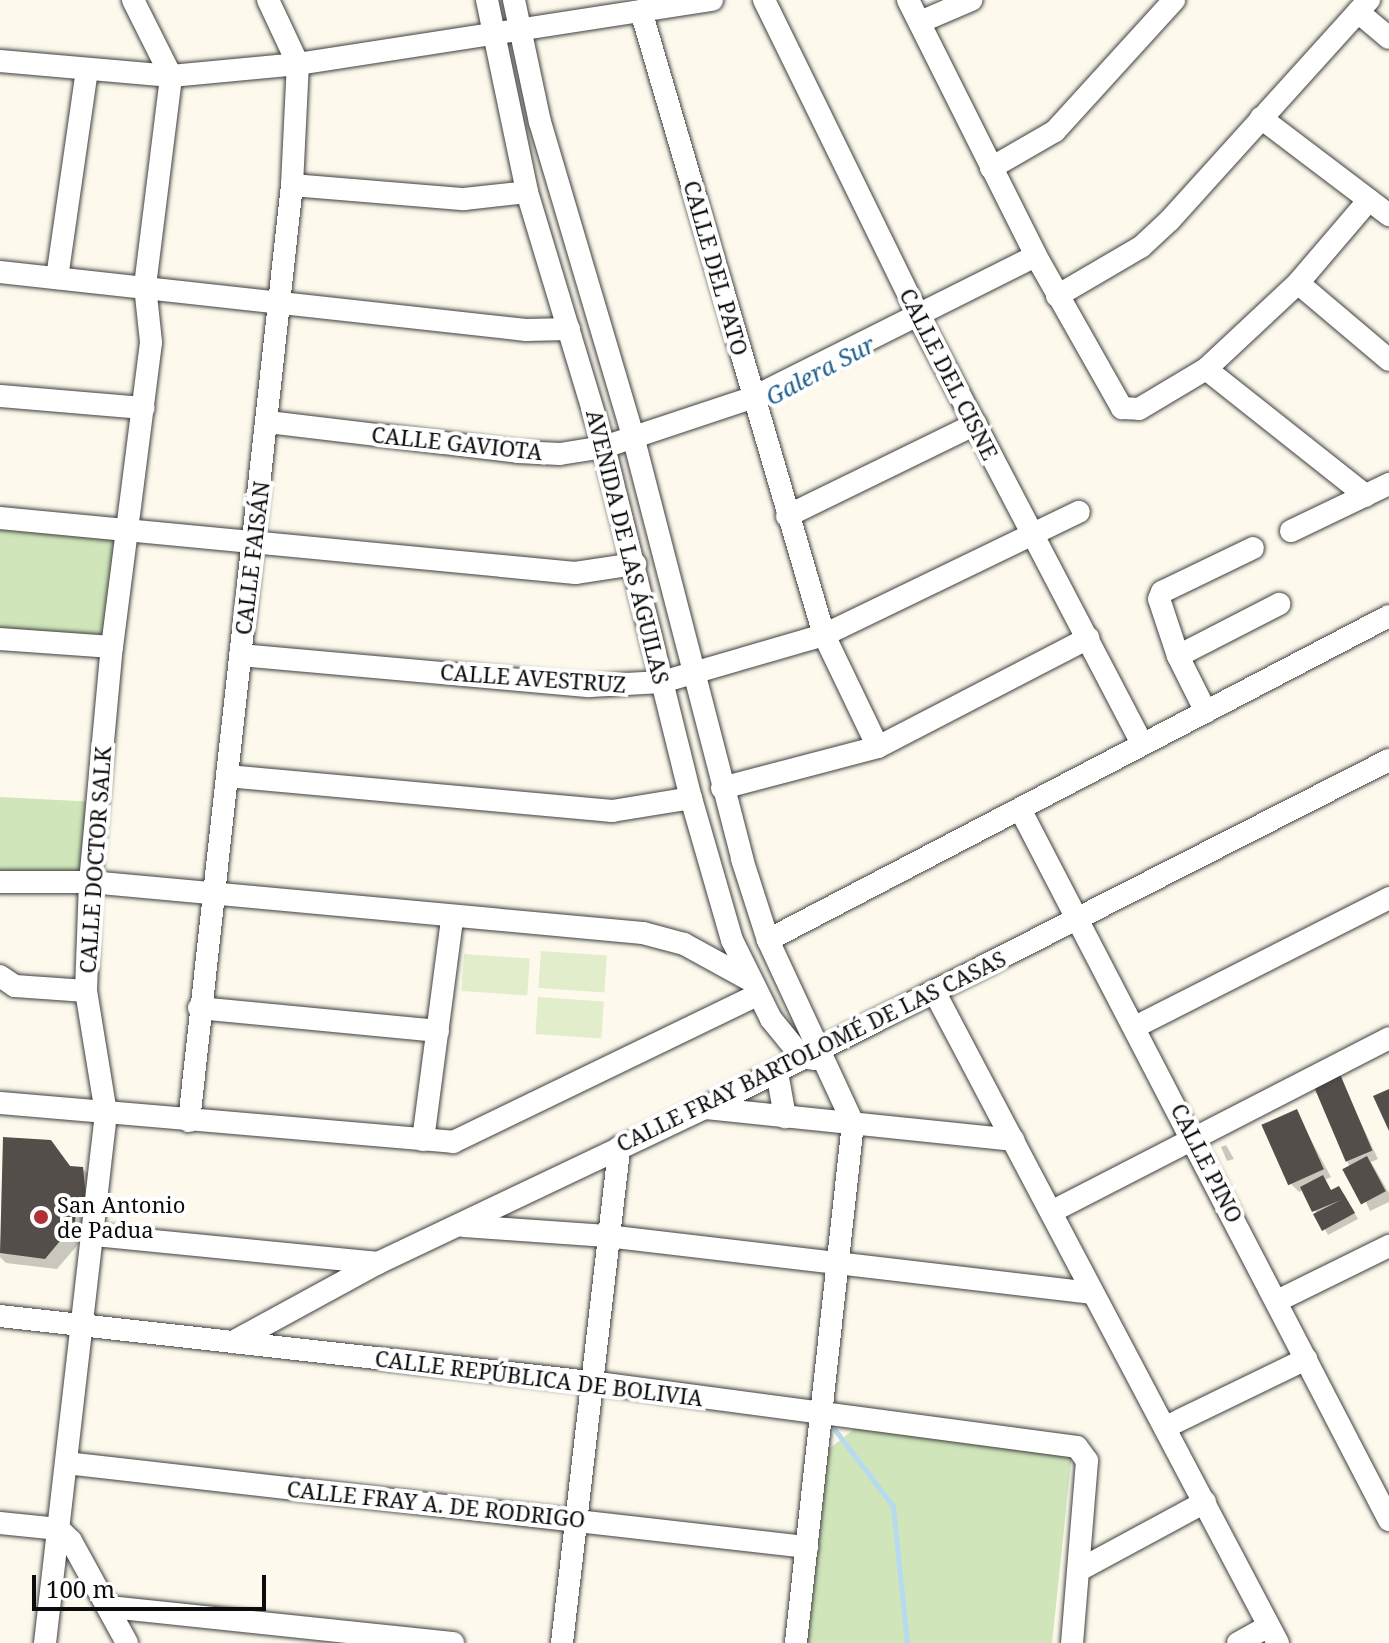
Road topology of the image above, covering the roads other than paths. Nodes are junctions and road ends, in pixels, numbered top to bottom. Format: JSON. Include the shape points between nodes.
{"nodes":[{"id":1,"x":133,"y":0,"type":"edge"},
{"id":2,"x":268,"y":0,"type":"edge"},
{"id":3,"x":487,"y":0,"type":"edge"},
{"id":4,"x":514,"y":0,"type":"edge"},
{"id":5,"x":712,"y":0,"type":"edge"},
{"id":6,"x":764,"y":0,"type":"edge"},
{"id":7,"x":908,"y":0,"type":"edge"},
{"id":8,"x":971,"y":0,"type":"edge"},
{"id":9,"x":1174,"y":0,"type":"edge"},
{"id":10,"x":1364,"y":6,"type":"edge"},
{"id":11,"x":641,"y":11,"type":"junction"},
{"id":12,"x":920,"y":22,"type":"junction"},
{"id":13,"x":517,"y":28,"type":"junction"},
{"id":14,"x":491,"y":32,"type":"junction"},
{"id":15,"x":1389,"y":38,"type":"edge"},
{"id":16,"x":0,"y":61,"type":"edge"},
{"id":17,"x":298,"y":64,"type":"junction"},
{"id":18,"x":87,"y":70,"type":"junction"},
{"id":19,"x":171,"y":76,"type":"junction"},
{"id":20,"x":1261,"y":118,"type":"junction"},
{"id":21,"x":991,"y":168,"type":"junction"},
{"id":22,"x":292,"y":185,"type":"junction"},
{"id":23,"x":527,"y":192,"type":"junction"},
{"id":24,"x":1369,"y":200,"type":"junction"},
{"id":25,"x":1389,"y":215,"type":"edge"},
{"id":26,"x":1036,"y":256,"type":"junction"},
{"id":27,"x":0,"y":272,"type":"edge"},
{"id":28,"x":57,"y":278,"type":"junction"},
{"id":29,"x":1298,"y":283,"type":"junction"},
{"id":30,"x":145,"y":286,"type":"junction"},
{"id":31,"x":1057,"y":296,"type":"junction"},
{"id":32,"x":282,"y":300,"type":"junction"},
{"id":33,"x":919,"y":317,"type":"junction"},
{"id":34,"x":569,"y":329,"type":"junction"},
{"id":35,"x":1389,"y":360,"type":"edge"},
{"id":36,"x":1206,"y":369,"type":"junction"},
{"id":37,"x":0,"y":396,"type":"edge"},
{"id":38,"x":754,"y":397,"type":"junction"},
{"id":39,"x":143,"y":408,"type":"junction"},
{"id":40,"x":268,"y":422,"type":"junction"},
{"id":41,"x":976,"y":424,"type":"junction"},
{"id":42,"x":634,"y":440,"type":"junction"},
{"id":43,"x":604,"y":447,"type":"junction"},
{"id":44,"x":1389,"y":484,"type":"edge"},
{"id":45,"x":1366,"y":496,"type":"junction"},
{"id":46,"x":1079,"y":512,"type":"dead end"},
{"id":47,"x":787,"y":516,"type":"junction"},
{"id":48,"x":0,"y":518,"type":"edge"},
{"id":49,"x":127,"y":531,"type":"junction"},
{"id":50,"x":1291,"y":531,"type":"dead end"},
{"id":51,"x":1031,"y":535,"type":"junction"},
{"id":52,"x":254,"y":543,"type":"junction"},
{"id":53,"x":1253,"y":548,"type":"dead end"},
{"id":54,"x":635,"y":564,"type":"junction"},
{"id":55,"x":1279,"y":604,"type":"dead end"},
{"id":56,"x":1388,"y":620,"type":"edge"},
{"id":57,"x":824,"y":635,"type":"junction"},
{"id":58,"x":1088,"y":638,"type":"junction"},
{"id":59,"x":0,"y":639,"type":"edge"},
{"id":60,"x":112,"y":647,"type":"junction"},
{"id":61,"x":240,"y":655,"type":"junction"},
{"id":62,"x":1178,"y":656,"type":"junction"},
{"id":63,"x":694,"y":675,"type":"junction"},
{"id":64,"x":662,"y":682,"type":"junction"},
{"id":65,"x":1206,"y":712,"type":"junction"},
{"id":66,"x":1142,"y":744,"type":"junction"},
{"id":67,"x":878,"y":747,"type":"junction"},
{"id":68,"x":1389,"y":760,"type":"edge"},
{"id":69,"x":227,"y":776,"type":"junction"},
{"id":70,"x":722,"y":788,"type":"junction"},
{"id":71,"x":691,"y":798,"type":"junction"},
{"id":72,"x":1020,"y":809,"type":"junction"},
{"id":73,"x":0,"y":882,"type":"edge"},
{"id":74,"x":90,"y":882,"type":"junction"},
{"id":75,"x":210,"y":895,"type":"junction"},
{"id":76,"x":1389,"y":898,"type":"edge"},
{"id":77,"x":452,"y":919,"type":"junction"},
{"id":78,"x":1078,"y":919,"type":"junction"},
{"id":79,"x":768,"y":940,"type":"junction"},
{"id":80,"x":0,"y":976,"type":"edge"},
{"id":81,"x":752,"y":987,"type":"junction"},
{"id":82,"x":86,"y":991,"type":"junction"},
{"id":83,"x":934,"y":991,"type":"junction"},
{"id":84,"x":199,"y":1008,"type":"junction"},
{"id":85,"x":1137,"y":1026,"type":"junction"},
{"id":86,"x":438,"y":1031,"type":"junction"},
{"id":87,"x":1389,"y":1038,"type":"edge"},
{"id":88,"x":815,"y":1055,"type":"junction"},
{"id":89,"x":777,"y":1072,"type":"junction"},
{"id":90,"x":0,"y":1103,"type":"edge"},
{"id":91,"x":705,"y":1108,"type":"junction"},
{"id":92,"x":106,"y":1113,"type":"junction"},
{"id":93,"x":785,"y":1117,"type":"junction"},
{"id":94,"x":189,"y":1121,"type":"junction"},
{"id":95,"x":853,"y":1123,"type":"junction"},
{"id":96,"x":1193,"y":1136,"type":"junction"},
{"id":97,"x":423,"y":1140,"type":"junction"},
{"id":98,"x":1013,"y":1140,"type":"junction"},
{"id":99,"x":619,"y":1147,"type":"junction"},
{"id":100,"x":1051,"y":1212,"type":"junction"},
{"id":101,"x":463,"y":1226,"type":"junction"},
{"id":102,"x":93,"y":1235,"type":"junction"},
{"id":103,"x":607,"y":1236,"type":"junction"},
{"id":104,"x":1389,"y":1246,"type":"edge"},
{"id":105,"x":378,"y":1263,"type":"junction"},
{"id":106,"x":836,"y":1266,"type":"junction"},
{"id":107,"x":1091,"y":1293,"type":"junction"},
{"id":108,"x":1277,"y":1301,"type":"junction"},
{"id":109,"x":0,"y":1316,"type":"edge"},
{"id":110,"x":83,"y":1325,"type":"junction"},
{"id":111,"x":233,"y":1342,"type":"junction"},
{"id":112,"x":1306,"y":1359,"type":"junction"},
{"id":113,"x":590,"y":1382,"type":"junction"},
{"id":114,"x":818,"y":1416,"type":"junction"},
{"id":115,"x":1166,"y":1427,"type":"junction"},
{"id":116,"x":66,"y":1463,"type":"junction"},
{"id":117,"x":1205,"y":1502,"type":"junction"},
{"id":118,"x":576,"y":1520,"type":"junction"},
{"id":119,"x":1389,"y":1520,"type":"edge"},
{"id":120,"x":0,"y":1523,"type":"edge"},
{"id":121,"x":59,"y":1529,"type":"junction"},
{"id":122,"x":807,"y":1547,"type":"junction"},
{"id":123,"x":1081,"y":1569,"type":"junction"},
{"id":124,"x":110,"y":1607,"type":"junction"},
{"id":125,"x":1273,"y":1635,"type":"edge"},
{"id":126,"x":45,"y":1643,"type":"edge"},
{"id":127,"x":127,"y":1643,"type":"edge"},
{"id":128,"x":453,"y":1643,"type":"edge"},
{"id":129,"x":562,"y":1643,"type":"edge"},
{"id":130,"x":796,"y":1643,"type":"edge"},
{"id":131,"x":1072,"y":1643,"type":"edge"},
{"id":132,"x":1238,"y":1643,"type":"edge"}],
"edges":[{"from":1,"to":19,"type":"street"},
{"from":2,"to":17,"type":"street","name":"CALLE FAISÁN"},
{"from":3,"to":14,"type":"street","name":"AVENIDA DE LAS ÁGUILAS"},
{"from":4,"to":13,"type":"street","name":"AVENIDA DE LAS ÁGUILAS"},
{"from":5,"to":11,"type":"street"},
{"from":6,"to":33,"type":"street","name":"CALLE DEL CISNE"},
{"from":7,"to":12,"type":"street"},
{"from":8,"to":12,"type":"street"},
{"from":9,"to":21,"type":"street","via":[[1055,131]]},
{"from":10,"to":15,"type":"street"},
{"from":10,"to":20,"type":"street"},
{"from":11,"to":13,"type":"street"},
{"from":11,"to":38,"type":"street","name":"CALLE DEL PATO"},
{"from":12,"to":21,"type":"street"},
{"from":13,"to":14,"type":"street"},
{"from":13,"to":42,"type":"street","name":"AVENIDA DE LAS ÁGUILAS"},
{"from":14,"to":17,"type":"street"},
{"from":14,"to":23,"type":"street","name":"AVENIDA DE LAS ÁGUILAS"},
{"from":16,"to":18,"type":"street"},
{"from":17,"to":19,"type":"street"},
{"from":17,"to":22,"type":"street","name":"CALLE FAISÁN"},
{"from":18,"to":19,"type":"street"},
{"from":18,"to":28,"type":"street"},
{"from":19,"to":30,"type":"street","name":"CALLE DOCTOR SALK"},
{"from":20,"to":24,"type":"street"},
{"from":20,"to":31,"type":"street","via":[[1141,247]]},
{"from":21,"to":26,"type":"street"},
{"from":22,"to":23,"type":"street","via":[[464,199]]},
{"from":22,"to":32,"type":"street","name":"CALLE FAISÁN"},
{"from":23,"to":34,"type":"street","name":"AVENIDA DE LAS ÁGUILAS"},
{"from":24,"to":25,"type":"street"},
{"from":24,"to":29,"type":"street"},
{"from":26,"to":31,"type":"street"},
{"from":26,"to":33,"type":"street","name":"CALLE GAVIOTA"},
{"from":27,"to":28,"type":"street"},
{"from":28,"to":30,"type":"street"},
{"from":29,"to":35,"type":"street"},
{"from":29,"to":36,"type":"street"},
{"from":30,"to":32,"type":"street"},
{"from":30,"to":39,"type":"street","name":"CALLE DOCTOR SALK","via":[[151,342]]},
{"from":31,"to":36,"type":"street","via":[[1114,402],[1129,410]]},
{"from":32,"to":34,"type":"street","via":[[526,330]]},
{"from":32,"to":40,"type":"street","name":"CALLE FAISÁN"},
{"from":33,"to":38,"type":"street","name":"CALLE GAVIOTA"},
{"from":33,"to":41,"type":"street","name":"CALLE DEL CISNE"},
{"from":34,"to":43,"type":"street","name":"AVENIDA DE LAS ÁGUILAS"},
{"from":36,"to":45,"type":"street"},
{"from":37,"to":39,"type":"street"},
{"from":38,"to":42,"type":"street","name":"CALLE GAVIOTA"},
{"from":38,"to":47,"type":"street","name":"CALLE DEL PATO"},
{"from":39,"to":49,"type":"street","name":"CALLE DOCTOR SALK"},
{"from":40,"to":43,"type":"street","name":"CALLE GAVIOTA","via":[[518,452],[560,454]]},
{"from":40,"to":52,"type":"street","name":"CALLE FAISÁN"},
{"from":41,"to":47,"type":"street"},
{"from":41,"to":51,"type":"street","name":"CALLE DEL CISNE"},
{"from":42,"to":43,"type":"street","name":"CALLE GAVIOTA"},
{"from":42,"to":63,"type":"street","name":"AVENIDA DE LAS ÁGUILAS"},
{"from":43,"to":54,"type":"street","name":"AVENIDA DE LAS ÁGUILAS"},
{"from":44,"to":45,"type":"street"},
{"from":45,"to":50,"type":"street"},
{"from":46,"to":51,"type":"street","name":"CALLE AVESTRUZ"},
{"from":47,"to":57,"type":"street","name":"CALLE DEL PATO"},
{"from":48,"to":49,"type":"street"},
{"from":49,"to":52,"type":"street"},
{"from":49,"to":60,"type":"street","name":"CALLE DOCTOR SALK"},
{"from":51,"to":57,"type":"street","name":"CALLE AVESTRUZ"},
{"from":51,"to":58,"type":"street","name":"CALLE DEL CISNE"},
{"from":52,"to":54,"type":"street","via":[[575,573]]},
{"from":52,"to":61,"type":"street","name":"CALLE FAISÁN"},
{"from":53,"to":62,"type":"street","via":[[1162,592],[1159,603]]},
{"from":54,"to":64,"type":"street","name":"AVENIDA DE LAS ÁGUILAS"},
{"from":55,"to":62,"type":"street"},
{"from":56,"to":65,"type":"street"},
{"from":57,"to":63,"type":"street","name":"CALLE AVESTRUZ"},
{"from":57,"to":67,"type":"street","name":"CALLE DEL PATO"},
{"from":58,"to":66,"type":"street","name":"CALLE DEL CISNE"},
{"from":58,"to":67,"type":"street"},
{"from":59,"to":60,"type":"street"},
{"from":60,"to":74,"type":"street","name":"CALLE DOCTOR SALK"},
{"from":61,"to":64,"type":"street","name":"CALLE AVESTRUZ","via":[[590,686]]},
{"from":61,"to":69,"type":"street","name":"CALLE FAISÁN"},
{"from":62,"to":65,"type":"street"},
{"from":63,"to":64,"type":"street","name":"CALLE AVESTRUZ"},
{"from":63,"to":70,"type":"street","name":"AVENIDA DE LAS ÁGUILAS"},
{"from":64,"to":71,"type":"street","name":"AVENIDA DE LAS ÁGUILAS"},
{"from":65,"to":66,"type":"street"},
{"from":66,"to":72,"type":"street"},
{"from":67,"to":70,"type":"street"},
{"from":68,"to":78,"type":"street","name":"CALLE FRAY BARTOLOMÉ DE LAS CASAS"},
{"from":69,"to":71,"type":"street","via":[[612,811]]},
{"from":69,"to":75,"type":"street","name":"CALLE FAISÁN"},
{"from":70,"to":79,"type":"street","name":"AVENIDA DE LAS ÁGUILAS"},
{"from":71,"to":81,"type":"street","name":"AVENIDA DE LAS ÁGUILAS"},
{"from":72,"to":78,"type":"street","name":"CALLE PINO"},
{"from":72,"to":79,"type":"street"},
{"from":73,"to":74,"type":"street"},
{"from":74,"to":75,"type":"street"},
{"from":74,"to":82,"type":"street","name":"CALLE DOCTOR SALK"},
{"from":75,"to":77,"type":"street"},
{"from":75,"to":84,"type":"street","name":"CALLE FAISÁN"},
{"from":76,"to":85,"type":"street"},
{"from":77,"to":81,"type":"street","via":[[643,933],[684,944]]},
{"from":77,"to":86,"type":"street"},
{"from":78,"to":83,"type":"street","name":"CALLE FRAY BARTOLOMÉ DE LAS CASAS"},
{"from":78,"to":85,"type":"street","name":"CALLE PINO"},
{"from":79,"to":88,"type":"street","name":"AVENIDA DE LAS ÁGUILAS"},
{"from":80,"to":82,"type":"street","via":[[15,986]]},
{"from":81,"to":88,"type":"street","name":"AVENIDA DE LAS ÁGUILAS"},
{"from":81,"to":97,"type":"street","via":[[462,1139]]},
{"from":82,"to":92,"type":"street","name":"CALLE DOCTOR SALK"},
{"from":83,"to":88,"type":"street","name":"CALLE FRAY BARTOLOMÉ DE LAS CASAS"},
{"from":83,"to":98,"type":"street"},
{"from":84,"to":86,"type":"street"},
{"from":84,"to":94,"type":"street","name":"CALLE FAISÁN"},
{"from":85,"to":96,"type":"street","name":"CALLE PINO"},
{"from":86,"to":97,"type":"street"},
{"from":87,"to":96,"type":"street"},
{"from":88,"to":89,"type":"street","name":"CALLE FRAY BARTOLOMÉ DE LAS CASAS"},
{"from":88,"to":95,"type":"street"},
{"from":89,"to":91,"type":"street","name":"CALLE FRAY BARTOLOMÉ DE LAS CASAS"},
{"from":89,"to":93,"type":"street"},
{"from":90,"to":92,"type":"street"},
{"from":91,"to":93,"type":"street"},
{"from":91,"to":99,"type":"street","name":"CALLE FRAY BARTOLOMÉ DE LAS CASAS"},
{"from":92,"to":94,"type":"street"},
{"from":92,"to":102,"type":"street","name":"CALLE DOCTOR SALK"},
{"from":93,"to":95,"type":"street"},
{"from":94,"to":97,"type":"street"},
{"from":95,"to":98,"type":"street"},
{"from":95,"to":106,"type":"street"},
{"from":96,"to":100,"type":"street"},
{"from":96,"to":108,"type":"street","name":"CALLE PINO"},
{"from":98,"to":100,"type":"street"},
{"from":99,"to":101,"type":"street","name":"CALLE FRAY BARTOLOMÉ DE LAS CASAS"},
{"from":99,"to":103,"type":"street"},
{"from":100,"to":107,"type":"street"},
{"from":101,"to":103,"type":"street"},
{"from":101,"to":105,"type":"street","name":"CALLE FRAY BARTOLOMÉ DE LAS CASAS"},
{"from":102,"to":105,"type":"street"},
{"from":102,"to":110,"type":"street","name":"CALLE DOCTOR SALK"},
{"from":103,"to":106,"type":"street"},
{"from":103,"to":113,"type":"street"},
{"from":104,"to":108,"type":"street"},
{"from":105,"to":111,"type":"street","name":"CALLE FRAY BARTOLOMÉ DE LAS CASAS"},
{"from":106,"to":107,"type":"street"},
{"from":106,"to":114,"type":"street"},
{"from":107,"to":115,"type":"street"},
{"from":108,"to":112,"type":"street","name":"CALLE PINO"},
{"from":109,"to":110,"type":"street","name":"CALLE REPÚBLICA DE BOLIVIA"},
{"from":110,"to":111,"type":"street","name":"CALLE REPÚBLICA DE BOLIVIA"},
{"from":110,"to":116,"type":"street","name":"CALLE DOCTOR SALK"},
{"from":111,"to":113,"type":"street","name":"CALLE REPÚBLICA DE BOLIVIA"},
{"from":112,"to":115,"type":"street"},
{"from":112,"to":119,"type":"street","name":"CALLE PINO"},
{"from":113,"to":114,"type":"street","name":"CALLE REPÚBLICA DE BOLIVIA"},
{"from":113,"to":118,"type":"street"},
{"from":114,"to":122,"type":"street"},
{"from":114,"to":123,"type":"street","name":"CALLE REPÚBLICA DE BOLIVIA","via":[[1077,1447],[1087,1461]]},
{"from":115,"to":117,"type":"street"},
{"from":116,"to":118,"type":"street","name":"CALLE FRAY A. DE RODRIGO"},
{"from":116,"to":121,"type":"street","name":"CALLE DOCTOR SALK"},
{"from":117,"to":123,"type":"street"},
{"from":117,"to":125,"type":"street"},
{"from":118,"to":122,"type":"street","name":"CALLE FRAY A. DE RODRIGO"},
{"from":118,"to":129,"type":"street"},
{"from":120,"to":121,"type":"street"},
{"from":121,"to":124,"type":"street","via":[[81,1555]]},
{"from":121,"to":126,"type":"street","name":"CALLE DOCTOR SALK"},
{"from":122,"to":130,"type":"street"},
{"from":123,"to":131,"type":"street"},
{"from":124,"to":127,"type":"street"},
{"from":124,"to":128,"type":"street"},
{"from":125,"to":132,"type":"street"}]}
